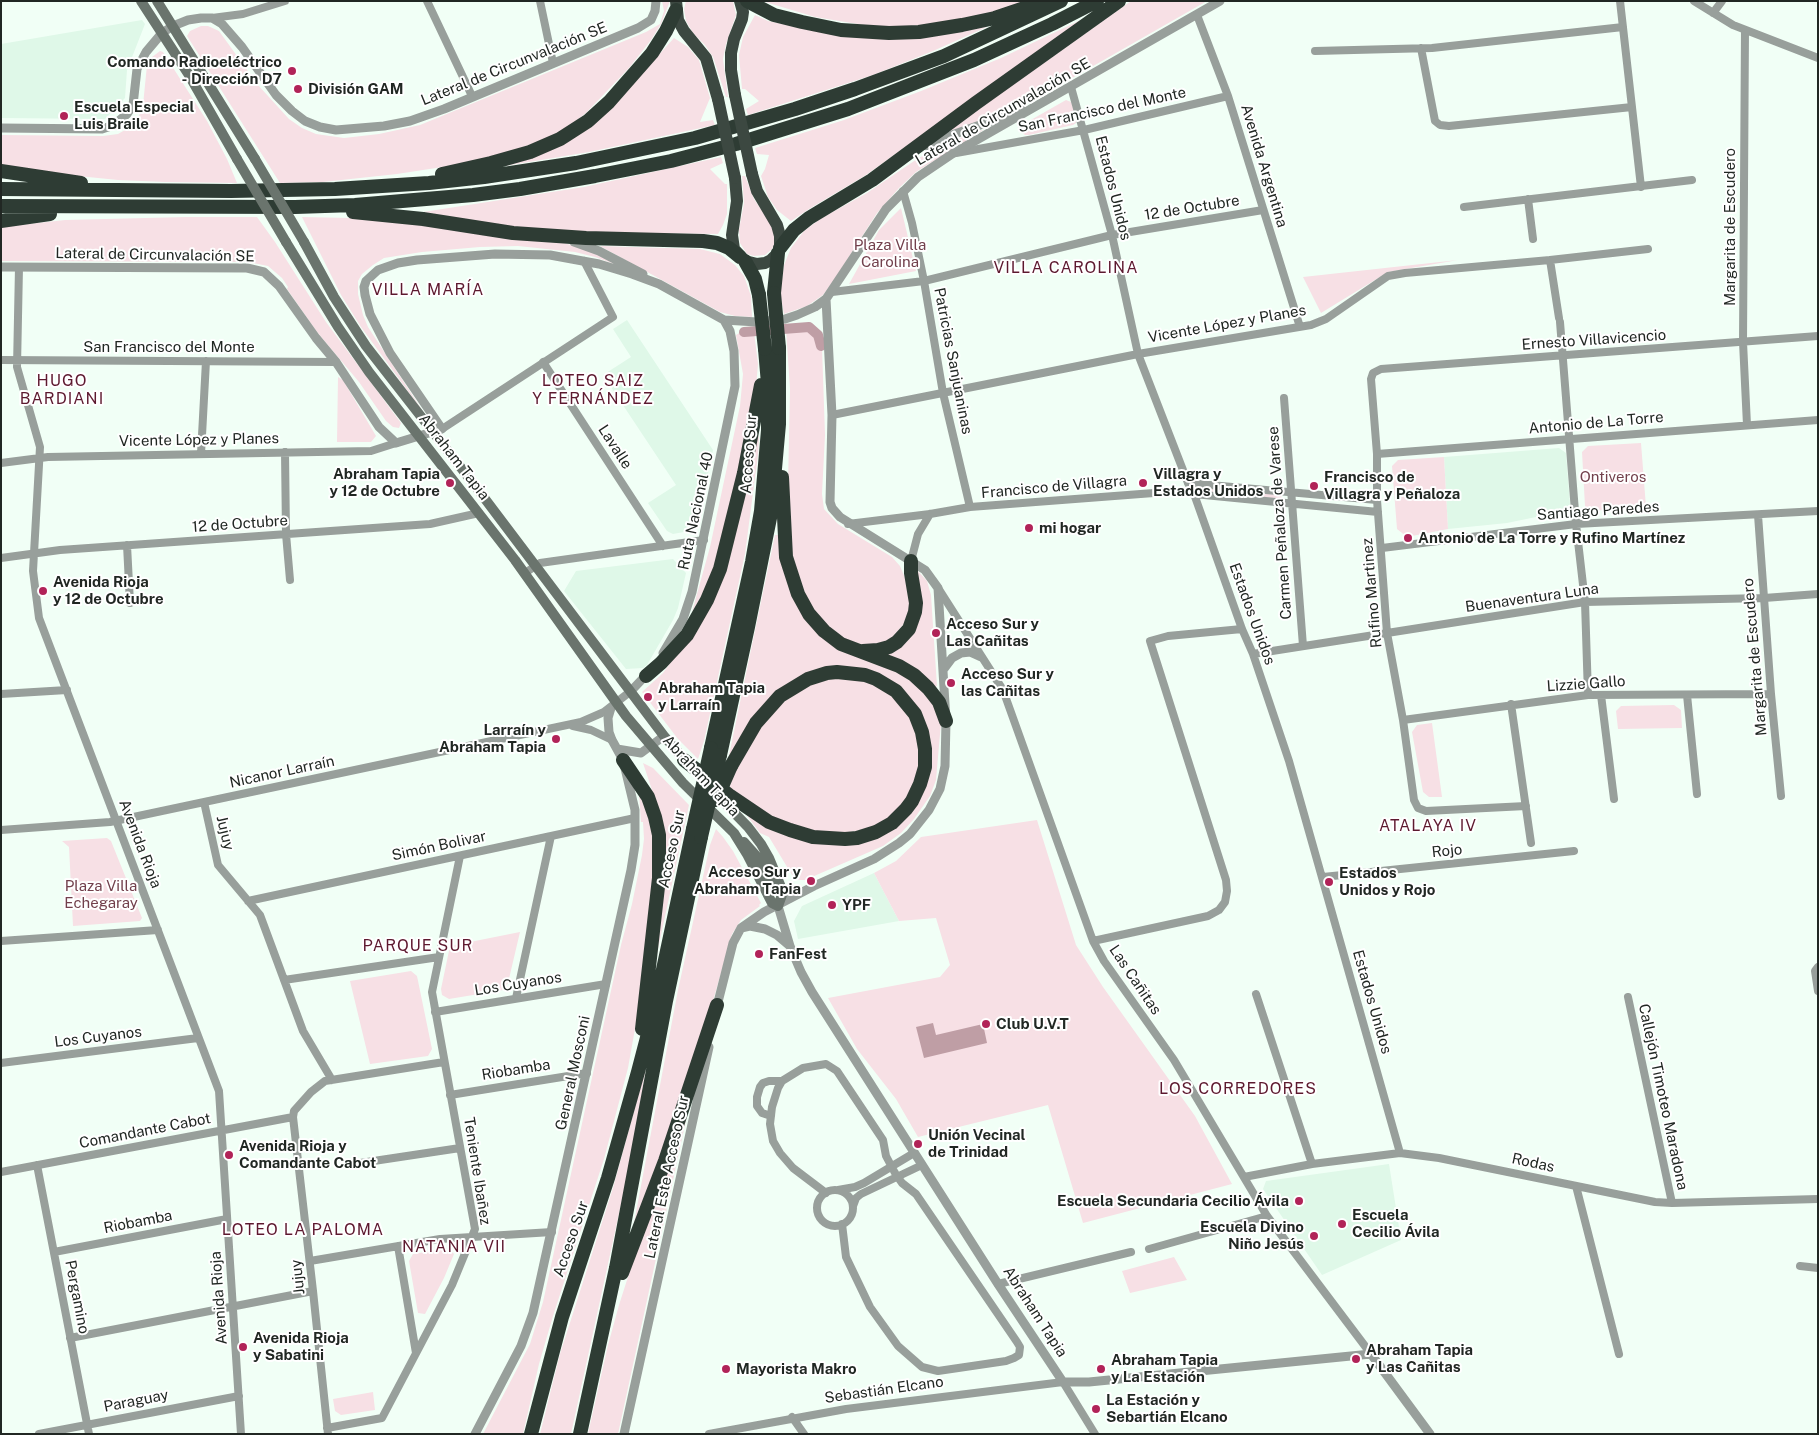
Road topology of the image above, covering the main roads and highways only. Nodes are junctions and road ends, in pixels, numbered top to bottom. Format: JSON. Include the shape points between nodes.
{"nodes":[{"id":1,"x":141,"y":1,"type":"edge"},
{"id":2,"x":157,"y":1,"type":"edge"},
{"id":3,"x":740,"y":1,"type":"edge"},
{"id":4,"x":747,"y":1,"type":"edge"},
{"id":5,"x":1045,"y":1,"type":"edge"},
{"id":6,"x":1061,"y":1,"type":"edge"},
{"id":7,"x":1097,"y":1,"type":"edge"},
{"id":8,"x":1119,"y":1,"type":"edge"},
{"id":9,"x":676,"y":6,"type":"edge"},
{"id":10,"x":1,"y":171,"type":"edge"},
{"id":11,"x":1,"y":189,"type":"edge"},
{"id":12,"x":335,"y":190,"type":"junction"},
{"id":13,"x":199,"y":191,"type":"junction"},
{"id":14,"x":1,"y":206,"type":"edge"},
{"id":15,"x":116,"y":207,"type":"junction"},
{"id":16,"x":295,"y":207,"type":"junction"},
{"id":17,"x":1,"y":221,"type":"edge"},
{"id":18,"x":779,"y":250,"type":"junction"},
{"id":19,"x":742,"y":259,"type":"junction"},
{"id":20,"x":772,"y":348,"type":"junction"},
{"id":21,"x":780,"y":406,"type":"junction"},
{"id":22,"x":911,"y":561,"type":"road end"},
{"id":23,"x":858,"y":651,"type":"junction"},
{"id":24,"x":646,"y":676,"type":"road end"},
{"id":25,"x":946,"y":721,"type":"road end"},
{"id":26,"x":716,"y":751,"type":"junction"},
{"id":27,"x":620,"y":754,"type":"road end"},
{"id":28,"x":684,"y":760,"type":"junction"},
{"id":29,"x":700,"y":831,"type":"junction"},
{"id":30,"x":734,"y":833,"type":"junction"},
{"id":31,"x":783,"y":892,"type":"junction"},
{"id":32,"x":717,"y":1005,"type":"road end"},
{"id":33,"x":632,"y":1093,"type":"junction"},
{"id":34,"x":604,"y":1323,"type":"junction"},
{"id":35,"x":531,"y":1434,"type":"edge"},
{"id":36,"x":580,"y":1434,"type":"edge"}],
"edges":[{"from":1,"to":30,"type":"main road","name":"Abraham Tapia","bridge":true,"via":[[356,353],[525,573],[614,706],[683,783]]},
{"from":2,"to":28,"type":"main road","name":"Abraham Tapia","bridge":true,"via":[[256,158],[366,346],[437,430],[535,566]]},
{"from":3,"to":18,"type":"highway","name":"Acceso Sur","bridge":true,"via":[[742,19],[731,53],[731,70],[752,174],[760,198],[777,224]]},
{"from":4,"to":5,"type":"highway","via":[[774,14],[802,22],[840,30],[889,33],[962,25]]},
{"from":6,"to":12,"type":"highway","via":[[916,67],[794,110],[715,133],[536,170]]},
{"from":7,"to":16,"type":"highway","via":[[974,60],[896,91],[818,120],[700,154],[520,189],[407,202]]},
{"from":8,"to":18,"type":"highway","via":[[883,172],[809,218],[794,230]]},
{"from":9,"to":12,"type":"highway","via":[[652,54],[609,102],[588,121],[560,138],[530,152],[491,163]]},
{"from":9,"to":19,"type":"highway","name":"Acceso Sur","bridge":true,"via":[[684,31],[706,58],[718,99],[735,178],[734,249]]},
{"from":10,"to":13,"type":"highway","via":[[80,182]]},
{"from":11,"to":13,"type":"highway"},
{"from":12,"to":13,"type":"highway"},
{"from":14,"to":15,"type":"highway"},
{"from":15,"to":16,"type":"highway"},
{"from":15,"to":17,"type":"highway"},
{"from":16,"to":19,"type":"highway","via":[[424,219],[513,233],[703,240],[729,248]]},
{"from":18,"to":19,"type":"highway","via":[[765,263]]},
{"from":18,"to":20,"type":"highway","name":"Acceso Sur","bridge":true},
{"from":19,"to":20,"type":"highway","name":"Acceso Sur","bridge":true,"via":[[755,279]]},
{"from":20,"to":21,"type":"highway","name":"Acceso Sur"},
{"from":20,"to":24,"type":"highway","via":[[720,569],[687,635]]},
{"from":20,"to":26,"type":"highway","name":"Acceso Sur","via":[[761,511]]},
{"from":21,"to":23,"type":"highway","via":[[783,520],[789,569],[800,599],[817,624],[831,637]]},
{"from":21,"to":26,"type":"highway","name":"Acceso Sur","via":[[768,528],[747,634]]},
{"from":22,"to":23,"type":"highway","via":[[916,612],[909,628],[889,647]]},
{"from":23,"to":25,"type":"highway","via":[[914,675],[939,702]]},
{"from":26,"to":29,"type":"highway","name":"Acceso Sur","bridge":true},
{"from":27,"to":33,"type":"highway","via":[[652,807],[659,845],[656,909]]},
{"from":28,"to":29,"type":"highway","bridge":true,"via":[[736,800],[769,822],[813,837],[845,839],[876,832],[900,816],[912,801],[924,767],[922,732],[915,714],[896,691],[876,679],[837,672],[808,679],[780,696],[756,723],[731,766]]},
{"from":28,"to":31,"type":"main road","name":"Abraham Tapia","via":[[741,819],[760,844]]},
{"from":29,"to":33,"type":"highway","name":"Acceso Sur"},
{"from":29,"to":34,"type":"highway","name":"Acceso Sur"},
{"from":30,"to":31,"type":"main road","via":[[755,852],[776,888]]},
{"from":30,"to":31,"type":"main road","name":"Abraham Tapia","via":[[772,903],[778,906]]},
{"from":32,"to":34,"type":"highway","via":[[668,1152]]},
{"from":33,"to":35,"type":"highway","name":"Acceso Sur","via":[[606,1185],[562,1317]]},
{"from":34,"to":36,"type":"highway","name":"Acceso Sur"}]}
